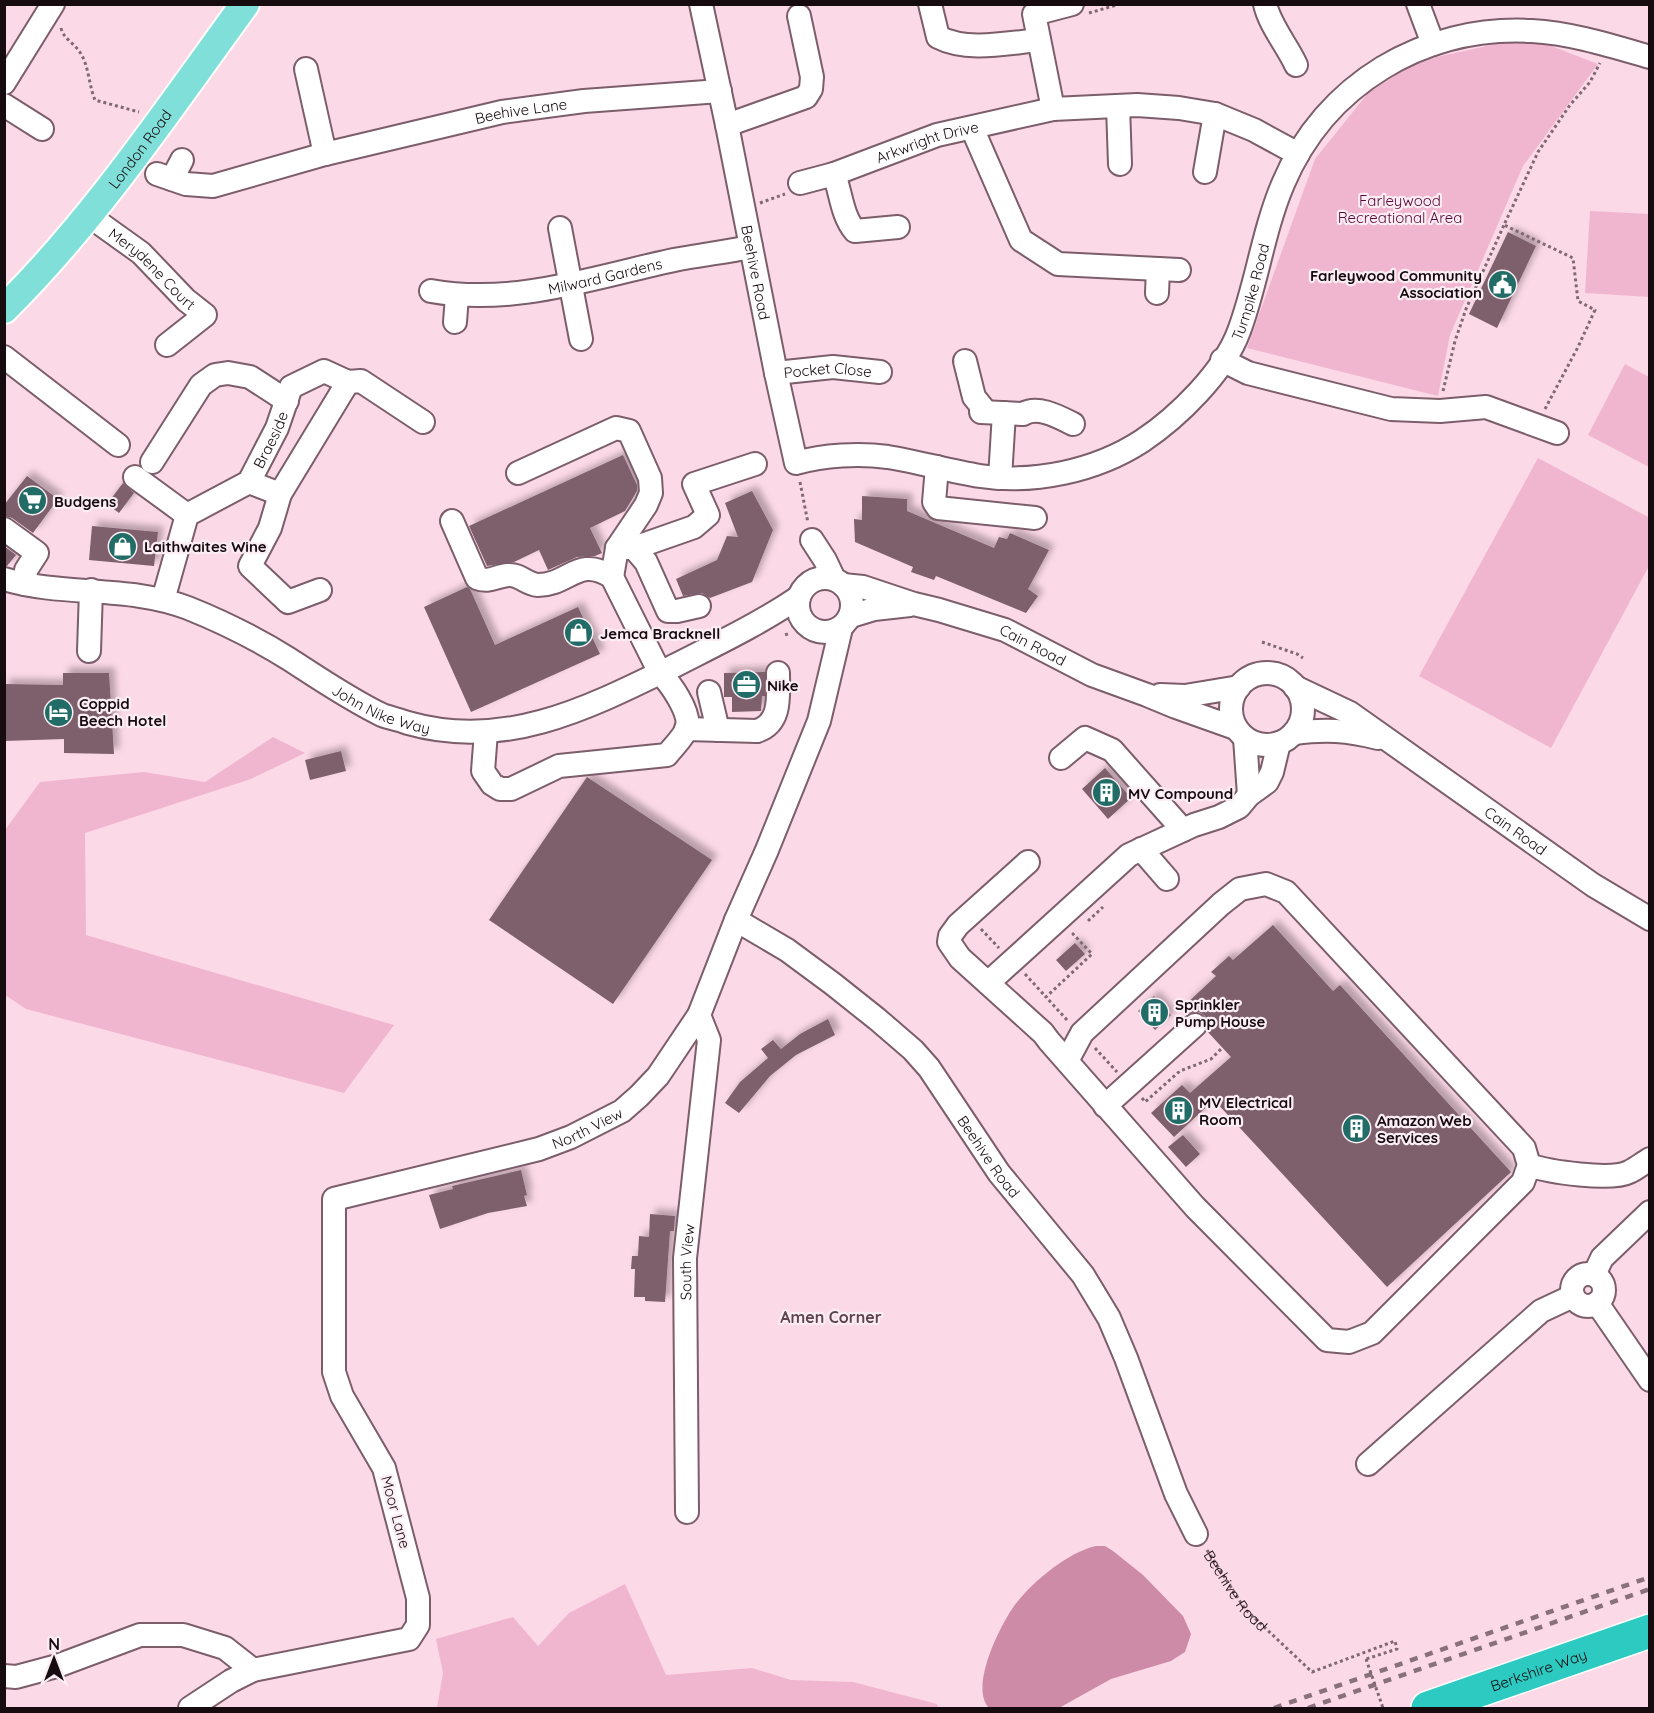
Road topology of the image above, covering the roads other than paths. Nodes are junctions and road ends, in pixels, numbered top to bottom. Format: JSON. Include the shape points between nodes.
{"nodes":[{"id":1,"x":245,"y":4,"type":"edge"},
{"id":2,"x":701,"y":4,"type":"edge"},
{"id":3,"x":930,"y":4,"type":"edge"},
{"id":4,"x":1072,"y":4,"type":"edge"},
{"id":5,"x":1265,"y":4,"type":"edge"},
{"id":6,"x":1418,"y":4,"type":"edge"},
{"id":7,"x":52,"y":7,"type":"edge"},
{"id":8,"x":798,"y":16,"type":"dead end"},
{"id":9,"x":1039,"y":40,"type":"junction"},
{"id":10,"x":1433,"y":44,"type":"junction"},
{"id":11,"x":1650,"y":57,"type":"edge"},
{"id":12,"x":1296,"y":65,"type":"dead end"},
{"id":13,"x":315,"y":77,"type":"dead end"},
{"id":14,"x":4,"y":83,"type":"edge"},
{"id":15,"x":720,"y":91,"type":"junction"},
{"id":16,"x":4,"y":105,"type":"edge"},
{"id":17,"x":1118,"y":106,"type":"junction"},
{"id":18,"x":1053,"y":109,"type":"junction"},
{"id":19,"x":1215,"y":114,"type":"junction"},
{"id":20,"x":727,"y":125,"type":"junction"},
{"id":21,"x":972,"y":128,"type":"junction"},
{"id":22,"x":42,"y":129,"type":"dead end"},
{"id":23,"x":325,"y":154,"type":"junction"},
{"id":24,"x":1298,"y":154,"type":"junction"},
{"id":25,"x":1120,"y":164,"type":"dead end"},
{"id":26,"x":170,"y":171,"type":"dead end"},
{"id":27,"x":1205,"y":172,"type":"dead end"},
{"id":28,"x":834,"y":174,"type":"junction"},
{"id":29,"x":800,"y":183,"type":"road end"},
{"id":30,"x":88,"y":215,"type":"junction"},
{"id":31,"x":898,"y":227,"type":"dead end"},
{"id":32,"x":560,"y":228,"type":"dead end"},
{"id":33,"x":751,"y":247,"type":"junction"},
{"id":34,"x":570,"y":284,"type":"junction"},
{"id":35,"x":27,"y":287,"type":"junction"},
{"id":36,"x":431,"y":291,"type":"dead end"},
{"id":37,"x":1157,"y":293,"type":"dead end"},
{"id":38,"x":457,"y":296,"type":"junction"},
{"id":39,"x":4,"y":309,"type":"edge"},
{"id":40,"x":455,"y":322,"type":"dead end"},
{"id":41,"x":4,"y":327,"type":"edge"},
{"id":42,"x":581,"y":339,"type":"dead end"},
{"id":43,"x":166,"y":345,"type":"dead end"},
{"id":44,"x":4,"y":357,"type":"edge"},
{"id":45,"x":1222,"y":360,"type":"junction"},
{"id":46,"x":966,"y":361,"type":"dead end"},
{"id":47,"x":880,"y":372,"type":"dead end"},
{"id":48,"x":776,"y":373,"type":"junction"},
{"id":49,"x":348,"y":382,"type":"junction"},
{"id":50,"x":287,"y":401,"type":"junction"},
{"id":51,"x":999,"y":413,"type":"junction"},
{"id":52,"x":423,"y":422,"type":"dead end"},
{"id":53,"x":1073,"y":424,"type":"dead end"},
{"id":54,"x":1546,"y":429,"type":"road end"},
{"id":55,"x":118,"y":445,"type":"dead end"},
{"id":56,"x":152,"y":462,"type":"dead end"},
{"id":57,"x":796,"y":463,"type":"joint"},
{"id":58,"x":755,"y":464,"type":"dead end"},
{"id":59,"x":937,"y":467,"type":"junction"},
{"id":60,"x":518,"y":473,"type":"dead end"},
{"id":61,"x":135,"y":477,"type":"dead end"},
{"id":62,"x":1000,"y":478,"type":"junction"},
{"id":63,"x":249,"y":482,"type":"junction"},
{"id":64,"x":280,"y":494,"type":"junction"},
{"id":65,"x":187,"y":515,"type":"junction"},
{"id":66,"x":1035,"y":518,"type":"dead end"},
{"id":67,"x":452,"y":521,"type":"dead end"},
{"id":68,"x":4,"y":529,"type":"edge"},
{"id":69,"x":812,"y":540,"type":"road end"},
{"id":70,"x":625,"y":548,"type":"junction"},
{"id":71,"x":612,"y":577,"type":"junction"},
{"id":72,"x":15,"y":582,"type":"edge"},
{"id":73,"x":822,"y":586,"type":"junction"},
{"id":74,"x":91,"y":590,"type":"junction"},
{"id":75,"x":320,"y":590,"type":"dead end"},
{"id":76,"x":163,"y":600,"type":"junction"},
{"id":77,"x":914,"y":604,"type":"junction"},
{"id":78,"x":699,"y":606,"type":"dead end"},
{"id":79,"x":762,"y":622,"type":"junction"},
{"id":80,"x":815,"y":628,"type":"junction"},
{"id":81,"x":89,"y":651,"type":"dead end"},
{"id":82,"x":660,"y":673,"type":"junction"},
{"id":83,"x":778,"y":673,"type":"dead end"},
{"id":84,"x":1239,"y":687,"type":"junction"},
{"id":85,"x":1295,"y":687,"type":"junction"},
{"id":86,"x":710,"y":692,"type":"dead end"},
{"id":87,"x":1147,"y":695,"type":"junction"},
{"id":88,"x":686,"y":729,"type":"junction"},
{"id":89,"x":718,"y":730,"type":"junction"},
{"id":90,"x":486,"y":732,"type":"junction"},
{"id":91,"x":1240,"y":733,"type":"junction"},
{"id":92,"x":1286,"y":738,"type":"junction"},
{"id":93,"x":1388,"y":741,"type":"junction"},
{"id":94,"x":1061,"y":758,"type":"dead end"},
{"id":95,"x":1249,"y":795,"type":"junction"},
{"id":96,"x":1183,"y":830,"type":"junction"},
{"id":97,"x":1135,"y":852,"type":"junction"},
{"id":98,"x":1028,"y":862,"type":"dead end"},
{"id":99,"x":1167,"y":879,"type":"dead end"},
{"id":100,"x":1648,"y":918,"type":"edge"},
{"id":101,"x":736,"y":920,"type":"junction"},
{"id":102,"x":988,"y":983,"type":"junction"},
{"id":103,"x":699,"y":1015,"type":"junction"},
{"id":104,"x":1195,"y":1025,"type":"dead end"},
{"id":105,"x":1067,"y":1061,"type":"junction"},
{"id":106,"x":1105,"y":1106,"type":"junction"},
{"id":107,"x":1650,"y":1159,"type":"edge"},
{"id":108,"x":1529,"y":1165,"type":"junction"},
{"id":109,"x":334,"y":1199,"type":"joint"},
{"id":110,"x":1650,"y":1212,"type":"edge"},
{"id":111,"x":1594,"y":1275,"type":"junction"},
{"id":112,"x":1573,"y":1296,"type":"junction"},
{"id":113,"x":1597,"y":1303,"type":"junction"},
{"id":114,"x":1650,"y":1380,"type":"edge"},
{"id":115,"x":1368,"y":1464,"type":"dead end"},
{"id":116,"x":687,"y":1512,"type":"dead end"},
{"id":117,"x":1196,"y":1534,"type":"road end"},
{"id":118,"x":1650,"y":1631,"type":"edge"},
{"id":119,"x":1650,"y":1655,"type":"edge"},
{"id":120,"x":253,"y":1670,"type":"junction"},
{"id":121,"x":4,"y":1676,"type":"edge"},
{"id":122,"x":190,"y":1708,"type":"edge"},
{"id":123,"x":1428,"y":1708,"type":"edge"},
{"id":124,"x":1496,"y":1708,"type":"edge"}],
"edges":[{"from":1,"to":30,"type":"main road","name":"London Road"},
{"from":2,"to":15,"type":"street","name":"Beehive Road"},
{"from":3,"to":9,"type":"street","via":[[938,37],[949,43],[986,45]]},
{"from":4,"to":9,"type":"street","via":[[1034,14]]},
{"from":5,"to":12,"type":"street"},
{"from":6,"to":10,"type":"street"},
{"from":7,"to":14,"type":"street"},
{"from":8,"to":20,"type":"street","via":[[812,77],[806,97]]},
{"from":9,"to":18,"type":"street"},
{"from":10,"to":11,"type":"street","name":"Turnpike Road","via":[[1500,31],[1535,31]]},
{"from":10,"to":24,"type":"street","name":"Turnpike Road","via":[[1404,56],[1350,90],[1324,117]]},
{"from":13,"to":23,"type":"street"},
{"from":15,"to":20,"type":"street","name":"Beehive Road"},
{"from":15,"to":23,"type":"street","name":"Beehive Lane","via":[[584,101],[502,112]]},
{"from":16,"to":22,"type":"street"},
{"from":17,"to":18,"type":"street","name":"Arkwright Drive"},
{"from":17,"to":19,"type":"street","name":"Arkwright Drive","via":[[1179,108]]},
{"from":17,"to":25,"type":"street"},
{"from":18,"to":21,"type":"street","name":"Arkwright Drive"},
{"from":19,"to":24,"type":"street","name":"Arkwright Drive"},
{"from":19,"to":27,"type":"street"},
{"from":20,"to":33,"type":"street","name":"Beehive Road"},
{"from":21,"to":28,"type":"street","name":"Arkwright Drive","via":[[938,135]]},
{"from":21,"to":37,"type":"street","via":[[1021,240],[1058,264],[1169,269]]},
{"from":23,"to":26,"type":"street","name":"Beehive Lane","via":[[213,186],[186,184]]},
{"from":24,"to":45,"type":"street","name":"Turnpike Road","via":[[1282,186],[1239,332]]},
{"from":28,"to":29,"type":"street","name":"Arkwright Drive"},
{"from":28,"to":31,"type":"street","via":[[847,221],[855,231]]},
{"from":30,"to":35,"type":"main road","name":"London Road"},
{"from":30,"to":43,"type":"street","name":"Merydene Court","via":[[141,253],[205,315]]},
{"from":32,"to":34,"type":"street"},
{"from":33,"to":34,"type":"street","name":"Milward Gardens"},
{"from":33,"to":48,"type":"street","name":"Beehive Road"},
{"from":34,"to":38,"type":"street","name":"Milward Gardens","via":[[532,292]]},
{"from":34,"to":42,"type":"street"},
{"from":35,"to":39,"type":"main road","name":"London Road"},
{"from":35,"to":41,"type":"main road","name":"London Road"},
{"from":36,"to":38,"type":"street","name":"Milward Gardens"},
{"from":38,"to":40,"type":"street"},
{"from":44,"to":55,"type":"street"},
{"from":45,"to":54,"type":"street","via":[[1248,373],[1391,409],[1440,411],[1486,407]]},
{"from":45,"to":62,"type":"street","name":"Turnpike Road","via":[[1179,413],[1141,442],[1073,471]]},
{"from":46,"to":51,"type":"street","via":[[974,397]]},
{"from":47,"to":48,"type":"street","name":"Pocket Close","via":[[833,366]]},
{"from":48,"to":57,"type":"street","name":"Beehive Road"},
{"from":49,"to":50,"type":"street","name":"Braeside","via":[[324,371],[291,387]]},
{"from":49,"to":52,"type":"street","name":"Braeside","via":[[361,381]]},
{"from":49,"to":64,"type":"street"},
{"from":50,"to":56,"type":"street","via":[[250,377],[215,375],[201,385]]},
{"from":50,"to":63,"type":"street","name":"Braeside"},
{"from":51,"to":53,"type":"street","via":[[1054,414]]},
{"from":51,"to":62,"type":"street"},
{"from":57,"to":59,"type":"street","name":"Turnpike Road","via":[[861,456]]},
{"from":58,"to":70,"type":"street","via":[[694,484],[708,514],[694,526]]},
{"from":59,"to":62,"type":"street","name":"Turnpike Road"},
{"from":59,"to":66,"type":"street","via":[[934,502],[938,508]]},
{"from":60,"to":70,"type":"street","via":[[615,428],[629,431],[650,478],[651,493]]},
{"from":61,"to":65,"type":"street"},
{"from":63,"to":64,"type":"street"},
{"from":63,"to":65,"type":"street","name":"Braeside"},
{"from":64,"to":75,"type":"street","via":[[270,528],[250,566],[288,602]]},
{"from":65,"to":76,"type":"street"},
{"from":67,"to":71,"type":"street","via":[[477,578],[483,581],[513,575],[529,583],[546,584],[593,568]]},
{"from":68,"to":72,"type":"street","via":[[37,553]]},
{"from":69,"to":73,"type":"street"},
{"from":70,"to":71,"type":"street"},
{"from":70,"to":78,"type":"street","via":[[646,562],[668,611]]},
{"from":71,"to":82,"type":"street"},
{"from":72,"to":74,"type":"street","name":"John Nike Way"},
{"from":73,"to":77,"type":"street","name":"Cain Road","via":[[863,587]]},
{"from":73,"to":79,"type":"street","name":"John Nike Way"},
{"from":73,"to":80,"type":"street","via":[[799,612]]},
{"from":73,"to":80,"type":"street","via":[[852,599]]},
{"from":74,"to":76,"type":"street","name":"John Nike Way"},
{"from":74,"to":81,"type":"street"},
{"from":76,"to":90,"type":"street","name":"John Nike Way","via":[[251,636],[345,697],[385,716],[456,733]]},
{"from":77,"to":80,"type":"street","name":"Cain Road","via":[[874,609]]},
{"from":77,"to":87,"type":"street","name":"Cain Road","via":[[1005,630],[1092,675]]},
{"from":79,"to":80,"type":"street","name":"John Nike Way"},
{"from":79,"to":82,"type":"street","name":"John Nike Way"},
{"from":80,"to":101,"type":"street","via":[[829,673],[819,721]]},
{"from":82,"to":88,"type":"street","via":[[684,709]]},
{"from":82,"to":90,"type":"street","name":"John Nike Way","via":[[531,726]]},
{"from":83,"to":89,"type":"street","via":[[777,711],[766,728]]},
{"from":84,"to":85,"type":"street","via":[[1253,676],[1272,674]]},
{"from":84,"to":87,"type":"street","name":"Cain Road","via":[[1185,696]]},
{"from":84,"to":91,"type":"street","via":[[1231,705]]},
{"from":85,"to":92,"type":"street","via":[[1302,715]]},
{"from":85,"to":93,"type":"street","name":"Cain Road","via":[[1350,713]]},
{"from":86,"to":89,"type":"street"},
{"from":87,"to":91,"type":"street","name":"Cain Road"},
{"from":88,"to":89,"type":"street"},
{"from":88,"to":90,"type":"street","via":[[667,755],[559,766],[511,789],[492,784],[483,771]]},
{"from":91,"to":92,"type":"street","via":[[1255,743],[1267,745]]},
{"from":91,"to":95,"type":"street"},
{"from":92,"to":93,"type":"street","name":"Cain Road","via":[[1313,730],[1349,731]]},
{"from":92,"to":95,"type":"street","via":[[1267,782]]},
{"from":93,"to":100,"type":"street","name":"Cain Road","via":[[1593,885]]},
{"from":94,"to":96,"type":"street","via":[[1085,738],[1112,750]]},
{"from":95,"to":96,"type":"street","via":[[1239,807]]},
{"from":96,"to":97,"type":"street"},
{"from":97,"to":99,"type":"street"},
{"from":97,"to":102,"type":"street","via":[[1115,855],[1074,889],[1027,931],[1023,949]]},
{"from":98,"to":102,"type":"street","via":[[950,936],[949,942],[960,958]]},
{"from":101,"to":103,"type":"street","name":"North View"},
{"from":101,"to":117,"type":"street","name":"Beehive Road","via":[[787,950],[833,984],[929,1068],[999,1173],[1083,1275],[1109,1318],[1176,1494]]},
{"from":102,"to":105,"type":"street","via":[[1043,1033]]},
{"from":103,"to":109,"type":"street","name":"North View","via":[[645,1090],[622,1111],[600,1123],[539,1149]]},
{"from":103,"to":116,"type":"street","name":"South View","via":[[709,1040],[685,1258]]},
{"from":104,"to":106,"type":"street"},
{"from":105,"to":106,"type":"street"},
{"from":105,"to":108,"type":"street","via":[[1082,1033],[1221,904],[1240,889],[1266,884],[1286,892],[1524,1148]]},
{"from":106,"to":108,"type":"street","via":[[1195,1207],[1327,1340],[1349,1342],[1372,1333],[1523,1182]]},
{"from":107,"to":108,"type":"street","via":[[1628,1173],[1598,1177]]},
{"from":109,"to":120,"type":"street","name":"Moor Lane","via":[[334,1372],[342,1396],[384,1468],[418,1598],[418,1625],[409,1640]]},
{"from":110,"to":111,"type":"street","via":[[1602,1258]]},
{"from":111,"to":112,"type":"street","via":[[1585,1274],[1575,1280]]},
{"from":111,"to":113,"type":"street","via":[[1604,1289]]},
{"from":112,"to":113,"type":"street","via":[[1586,1306]]},
{"from":112,"to":115,"type":"street","via":[[1541,1311]]},
{"from":113,"to":114,"type":"street"},
{"from":118,"to":123,"type":"highway","name":"Berkshire Way"},
{"from":119,"to":124,"type":"highway","name":"Berkshire Way"},
{"from":120,"to":121,"type":"street","via":[[225,1648],[183,1635],[140,1635],[57,1666],[16,1677]]},
{"from":120,"to":122,"type":"street","name":"Moor Lane"}]}
